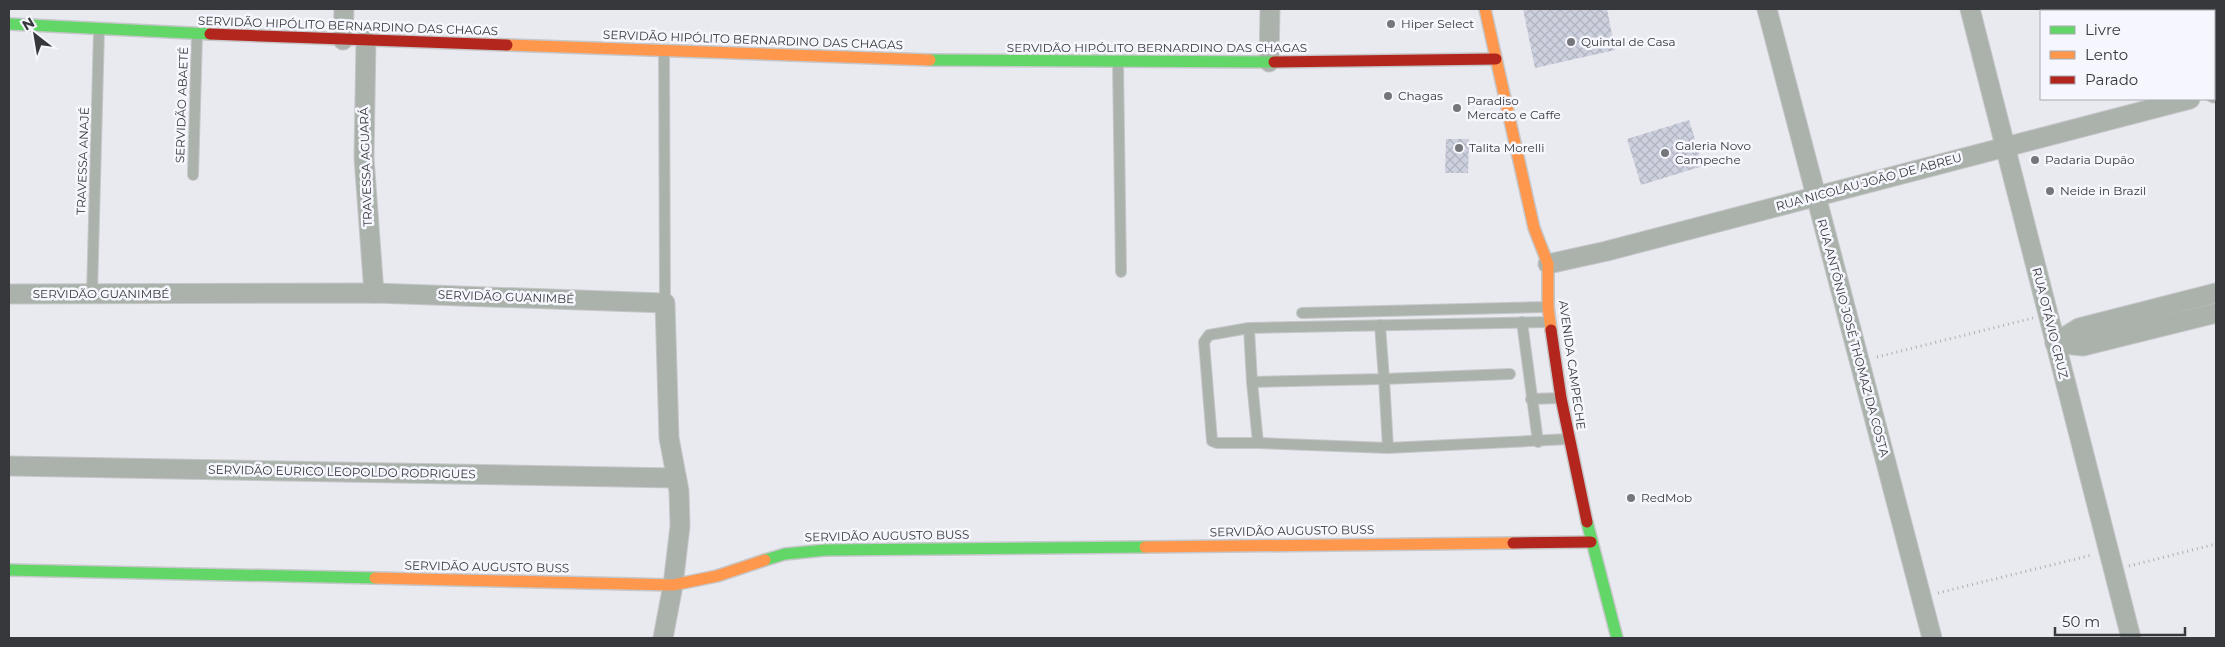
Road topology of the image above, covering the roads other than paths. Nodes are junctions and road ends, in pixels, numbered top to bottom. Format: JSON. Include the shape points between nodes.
{"nodes":[{"id":1,"x":12,"y":9,"type":"edge"},
{"id":2,"x":344,"y":9,"type":"edge"},
{"id":3,"x":1270,"y":9,"type":"edge"},
{"id":4,"x":1485,"y":9,"type":"edge"},
{"id":5,"x":1767,"y":9,"type":"edge"},
{"id":6,"x":1970,"y":9,"type":"edge"},
{"id":7,"x":9,"y":19,"type":"edge"},
{"id":8,"x":9,"y":24,"type":"edge"},
{"id":9,"x":99,"y":29,"type":"junction"},
{"id":10,"x":197,"y":34,"type":"junction"},
{"id":11,"x":343,"y":40,"type":"junction"},
{"id":12,"x":366,"y":40,"type":"junction"},
{"id":13,"x":664,"y":51,"type":"junction"},
{"id":14,"x":1496,"y":59,"type":"junction"},
{"id":15,"x":1118,"y":62,"type":"junction"},
{"id":16,"x":1269,"y":62,"type":"junction"},
{"id":17,"x":2186,"y":100,"type":"edge"},
{"id":18,"x":2005,"y":147,"type":"junction"},
{"id":19,"x":193,"y":175,"type":"dead end"},
{"id":20,"x":1816,"y":196,"type":"junction"},
{"id":21,"x":1548,"y":264,"type":"junction"},
{"id":22,"x":1121,"y":272,"type":"dead end"},
{"id":23,"x":374,"y":293,"type":"junction"},
{"id":24,"x":2216,"y":293,"type":"edge"},
{"id":25,"x":9,"y":294,"type":"edge"},
{"id":26,"x":92,"y":294,"type":"junction"},
{"id":27,"x":665,"y":303,"type":"junction"},
{"id":28,"x":1548,"y":307,"type":"junction"},
{"id":29,"x":1302,"y":313,"type":"dead end"},
{"id":30,"x":2216,"y":313,"type":"edge"},
{"id":31,"x":1522,"y":322,"type":"junction"},
{"id":32,"x":1550,"y":322,"type":"junction"},
{"id":33,"x":1380,"y":325,"type":"junction"},
{"id":34,"x":1249,"y":328,"type":"junction"},
{"id":35,"x":2056,"y":343,"type":"junction"},
{"id":36,"x":1510,"y":374,"type":"dead end"},
{"id":37,"x":1384,"y":378,"type":"junction"},
{"id":38,"x":1252,"y":382,"type":"junction"},
{"id":39,"x":1561,"y":398,"type":"junction"},
{"id":40,"x":1531,"y":400,"type":"junction"},
{"id":41,"x":1569,"y":439,"type":"junction"},
{"id":42,"x":1538,"y":442,"type":"junction"},
{"id":43,"x":1258,"y":443,"type":"junction"},
{"id":44,"x":1388,"y":448,"type":"junction"},
{"id":45,"x":9,"y":466,"type":"edge"},
{"id":46,"x":676,"y":478,"type":"junction"},
{"id":47,"x":1591,"y":542,"type":"junction"},
{"id":48,"x":9,"y":570,"type":"edge"},
{"id":49,"x":674,"y":586,"type":"junction"},
{"id":50,"x":663,"y":638,"type":"edge"},
{"id":51,"x":1616,"y":638,"type":"edge"},
{"id":52,"x":1932,"y":638,"type":"edge"},
{"id":53,"x":2131,"y":638,"type":"edge"}],
"edges":[{"from":1,"to":7,"type":"street"},
{"from":2,"to":11,"type":"street"},
{"from":3,"to":16,"type":"street"},
{"from":4,"to":14,"type":"street","name":"AVENIDA CAMPECHE"},
{"from":5,"to":20,"type":"street","name":"RUA ANTÔNIO JOSÉ THOMAZ DA COSTA"},
{"from":6,"to":18,"type":"street","name":"RUA OTÁVIO CRUZ"},
{"from":8,"to":9,"type":"street","name":"SERVIDÃO HIPÓLITO BERNARDINO DAS CHAGAS"},
{"from":9,"to":10,"type":"street","name":"SERVIDÃO HIPÓLITO BERNARDINO DAS CHAGAS"},
{"from":9,"to":26,"type":"lane","name":"TRAVESSA ANAJÉ"},
{"from":10,"to":11,"type":"street","name":"SERVIDÃO HIPÓLITO BERNARDINO DAS CHAGAS"},
{"from":10,"to":19,"type":"lane","name":"SERVIDÃO ABAETÉ"},
{"from":11,"to":12,"type":"street","name":"SERVIDÃO HIPÓLITO BERNARDINO DAS CHAGAS"},
{"from":12,"to":13,"type":"street","name":"SERVIDÃO HIPÓLITO BERNARDINO DAS CHAGAS"},
{"from":12,"to":23,"type":"street","name":"TRAVESSA AGUARÁ","via":[[364,158]]},
{"from":13,"to":15,"type":"street","name":"SERVIDÃO HIPÓLITO BERNARDINO DAS CHAGAS","via":[[965,61]]},
{"from":13,"to":27,"type":"lane"},
{"from":14,"to":16,"type":"street","name":"SERVIDÃO HIPÓLITO BERNARDINO DAS CHAGAS"},
{"from":14,"to":21,"type":"street","name":"AVENIDA CAMPECHE","via":[[1534,228]]},
{"from":15,"to":16,"type":"street","name":"SERVIDÃO HIPÓLITO BERNARDINO DAS CHAGAS"},
{"from":15,"to":22,"type":"lane"},
{"from":17,"to":18,"type":"street","name":"RUA NICOLAU JOÃO DE ABREU"},
{"from":18,"to":20,"type":"street","name":"RUA NICOLAU JOÃO DE ABREU"},
{"from":18,"to":35,"type":"street","name":"RUA OTÁVIO CRUZ"},
{"from":20,"to":21,"type":"street","name":"RUA NICOLAU JOÃO DE ABREU"},
{"from":20,"to":52,"type":"street","name":"RUA ANTÔNIO JOSÉ THOMAZ DA COSTA"},
{"from":21,"to":28,"type":"street","name":"AVENIDA CAMPECHE"},
{"from":23,"to":26,"type":"street","name":"SERVIDÃO GUANIMBÉ"},
{"from":23,"to":27,"type":"street","name":"SERVIDÃO GUANIMBÉ"},
{"from":24,"to":35,"type":"street","via":[[2079,328]]},
{"from":25,"to":26,"type":"street","name":"SERVIDÃO GUANIMBÉ"},
{"from":27,"to":46,"type":"street","via":[[669,438]]},
{"from":28,"to":29,"type":"lane"},
{"from":28,"to":32,"type":"street","name":"AVENIDA CAMPECHE"},
{"from":30,"to":35,"type":"street","via":[[2083,346]]},
{"from":31,"to":32,"type":"lane"},
{"from":31,"to":33,"type":"lane"},
{"from":31,"to":40,"type":"lane"},
{"from":32,"to":39,"type":"street","name":"AVENIDA CAMPECHE"},
{"from":33,"to":34,"type":"lane"},
{"from":33,"to":37,"type":"lane"},
{"from":34,"to":38,"type":"lane"},
{"from":34,"to":43,"type":"lane","via":[[1209,335],[1204,342],[1212,441]]},
{"from":35,"to":53,"type":"street","name":"RUA OTÁVIO CRUZ"},
{"from":36,"to":37,"type":"lane"},
{"from":37,"to":38,"type":"lane"},
{"from":37,"to":44,"type":"lane"},
{"from":38,"to":43,"type":"lane"},
{"from":39,"to":40,"type":"lane"},
{"from":39,"to":41,"type":"street","name":"AVENIDA CAMPECHE"},
{"from":40,"to":42,"type":"lane"},
{"from":41,"to":42,"type":"lane"},
{"from":41,"to":47,"type":"street","name":"AVENIDA CAMPECHE"},
{"from":42,"to":44,"type":"lane"},
{"from":43,"to":44,"type":"lane"},
{"from":45,"to":46,"type":"street","name":"SERVIDÃO EURICO LEOPOLDO RODRIGUES"},
{"from":46,"to":49,"type":"street","via":[[680,526]]},
{"from":47,"to":49,"type":"street","name":"SERVIDÃO AUGUSTO BUSS","via":[[826,550],[784,554]]},
{"from":47,"to":51,"type":"street","name":"AVENIDA CAMPECHE"},
{"from":48,"to":49,"type":"street","name":"SERVIDÃO AUGUSTO BUSS"},
{"from":49,"to":50,"type":"street"}]}
